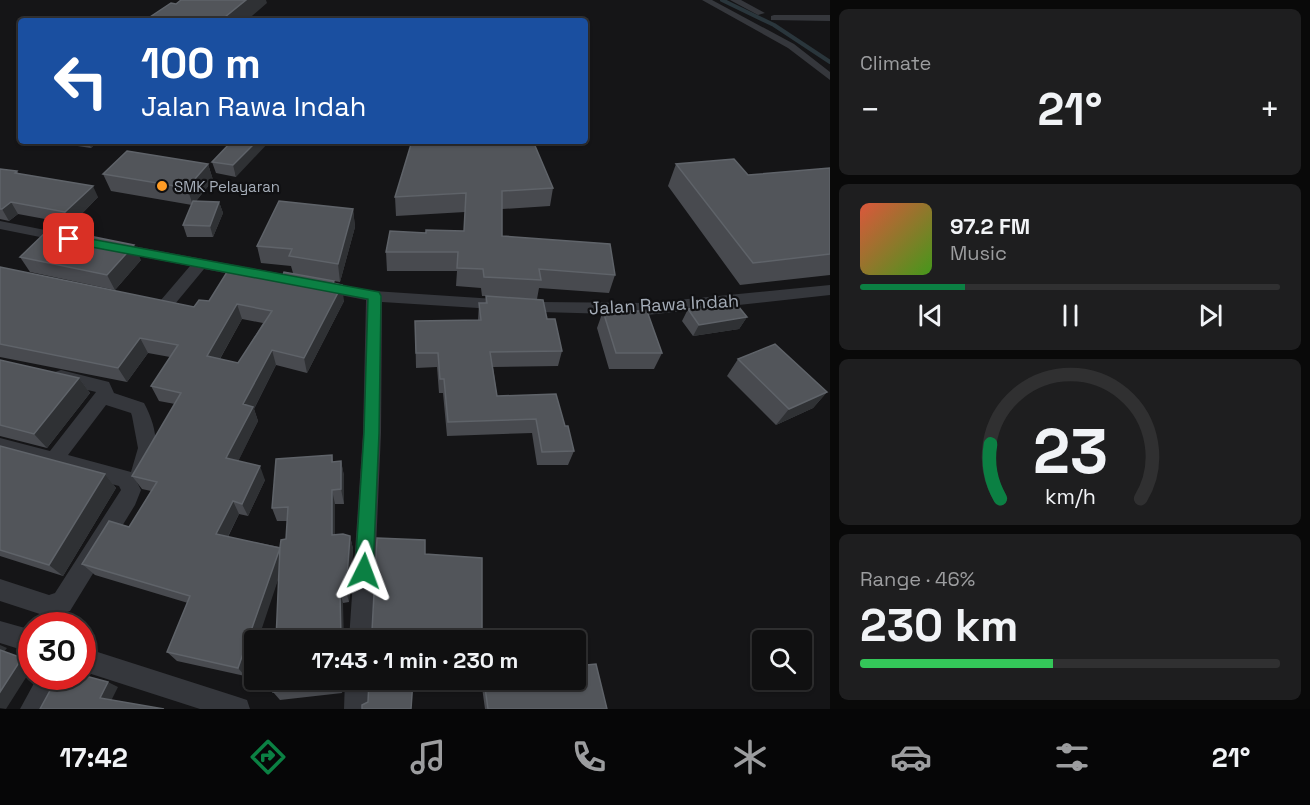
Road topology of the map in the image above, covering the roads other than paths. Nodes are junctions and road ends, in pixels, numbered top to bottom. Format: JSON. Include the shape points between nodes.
{"nodes":[{"id":1,"x":706,"y":0,"type":"edge"},
{"id":2,"x":734,"y":0,"type":"edge"},
{"id":3,"x":761,"y":13,"type":"dead end"},
{"id":4,"x":774,"y":18,"type":"dead end"},
{"id":5,"x":830,"y":18,"type":"edge"},
{"id":6,"x":830,"y":77,"type":"edge"},
{"id":7,"x":0,"y":225,"type":"edge"},
{"id":8,"x":80,"y":241,"type":"edge"},
{"id":9,"x":102,"y":245,"type":"edge"},
{"id":10,"x":199,"y":265,"type":"junction"},
{"id":11,"x":830,"y":290,"type":"edge"},
{"id":12,"x":375,"y":296,"type":"junction"},
{"id":13,"x":131,"y":301,"type":"edge"},
{"id":14,"x":44,"y":374,"type":"edge"},
{"id":15,"x":104,"y":397,"type":"junction"},
{"id":16,"x":0,"y":446,"type":"edge"},
{"id":17,"x":54,"y":460,"type":"junction"},
{"id":18,"x":131,"y":486,"type":"junction"},
{"id":19,"x":0,"y":590,"type":"edge"},
{"id":20,"x":361,"y":630,"type":"edge"},
{"id":21,"x":0,"y":632,"type":"edge"},
{"id":22,"x":18,"y":638,"type":"edge"},
{"id":23,"x":96,"y":663,"type":"edge"},
{"id":24,"x":44,"y":690,"type":"edge"},
{"id":25,"x":357,"y":690,"type":"edge"},
{"id":26,"x":33,"y":709,"type":"edge"},
{"id":27,"x":238,"y":709,"type":"edge"},
{"id":28,"x":356,"y":709,"type":"edge"}],
"edges":[{"from":1,"to":6,"type":"street","via":[[791,46]]},
{"from":2,"to":3,"type":"street"},
{"from":4,"to":5,"type":"street"},
{"from":7,"to":8,"type":"street"},
{"from":9,"to":10,"type":"street","name":"Jalan Rawa Indah"},
{"from":10,"to":12,"type":"street","name":"Jalan Rawa Indah"},
{"from":10,"to":13,"type":"street","via":[[165,306]]},
{"from":11,"to":12,"type":"street","name":"Jalan Rawa Indah","via":[[627,309],[541,308]]},
{"from":12,"to":20,"type":"street"},
{"from":14,"to":15,"type":"street","via":[[103,387]]},
{"from":15,"to":17,"type":"street"},
{"from":15,"to":18,"type":"street","via":[[138,408],[146,424],[145,464]]},
{"from":16,"to":17,"type":"street"},
{"from":17,"to":18,"type":"street","via":[[126,479]]},
{"from":18,"to":19,"type":"street","via":[[128,499],[62,603],[49,606]]},
{"from":21,"to":22,"type":"street"},
{"from":23,"to":27,"type":"street"},
{"from":24,"to":26,"type":"street"},
{"from":25,"to":28,"type":"street"}]}
